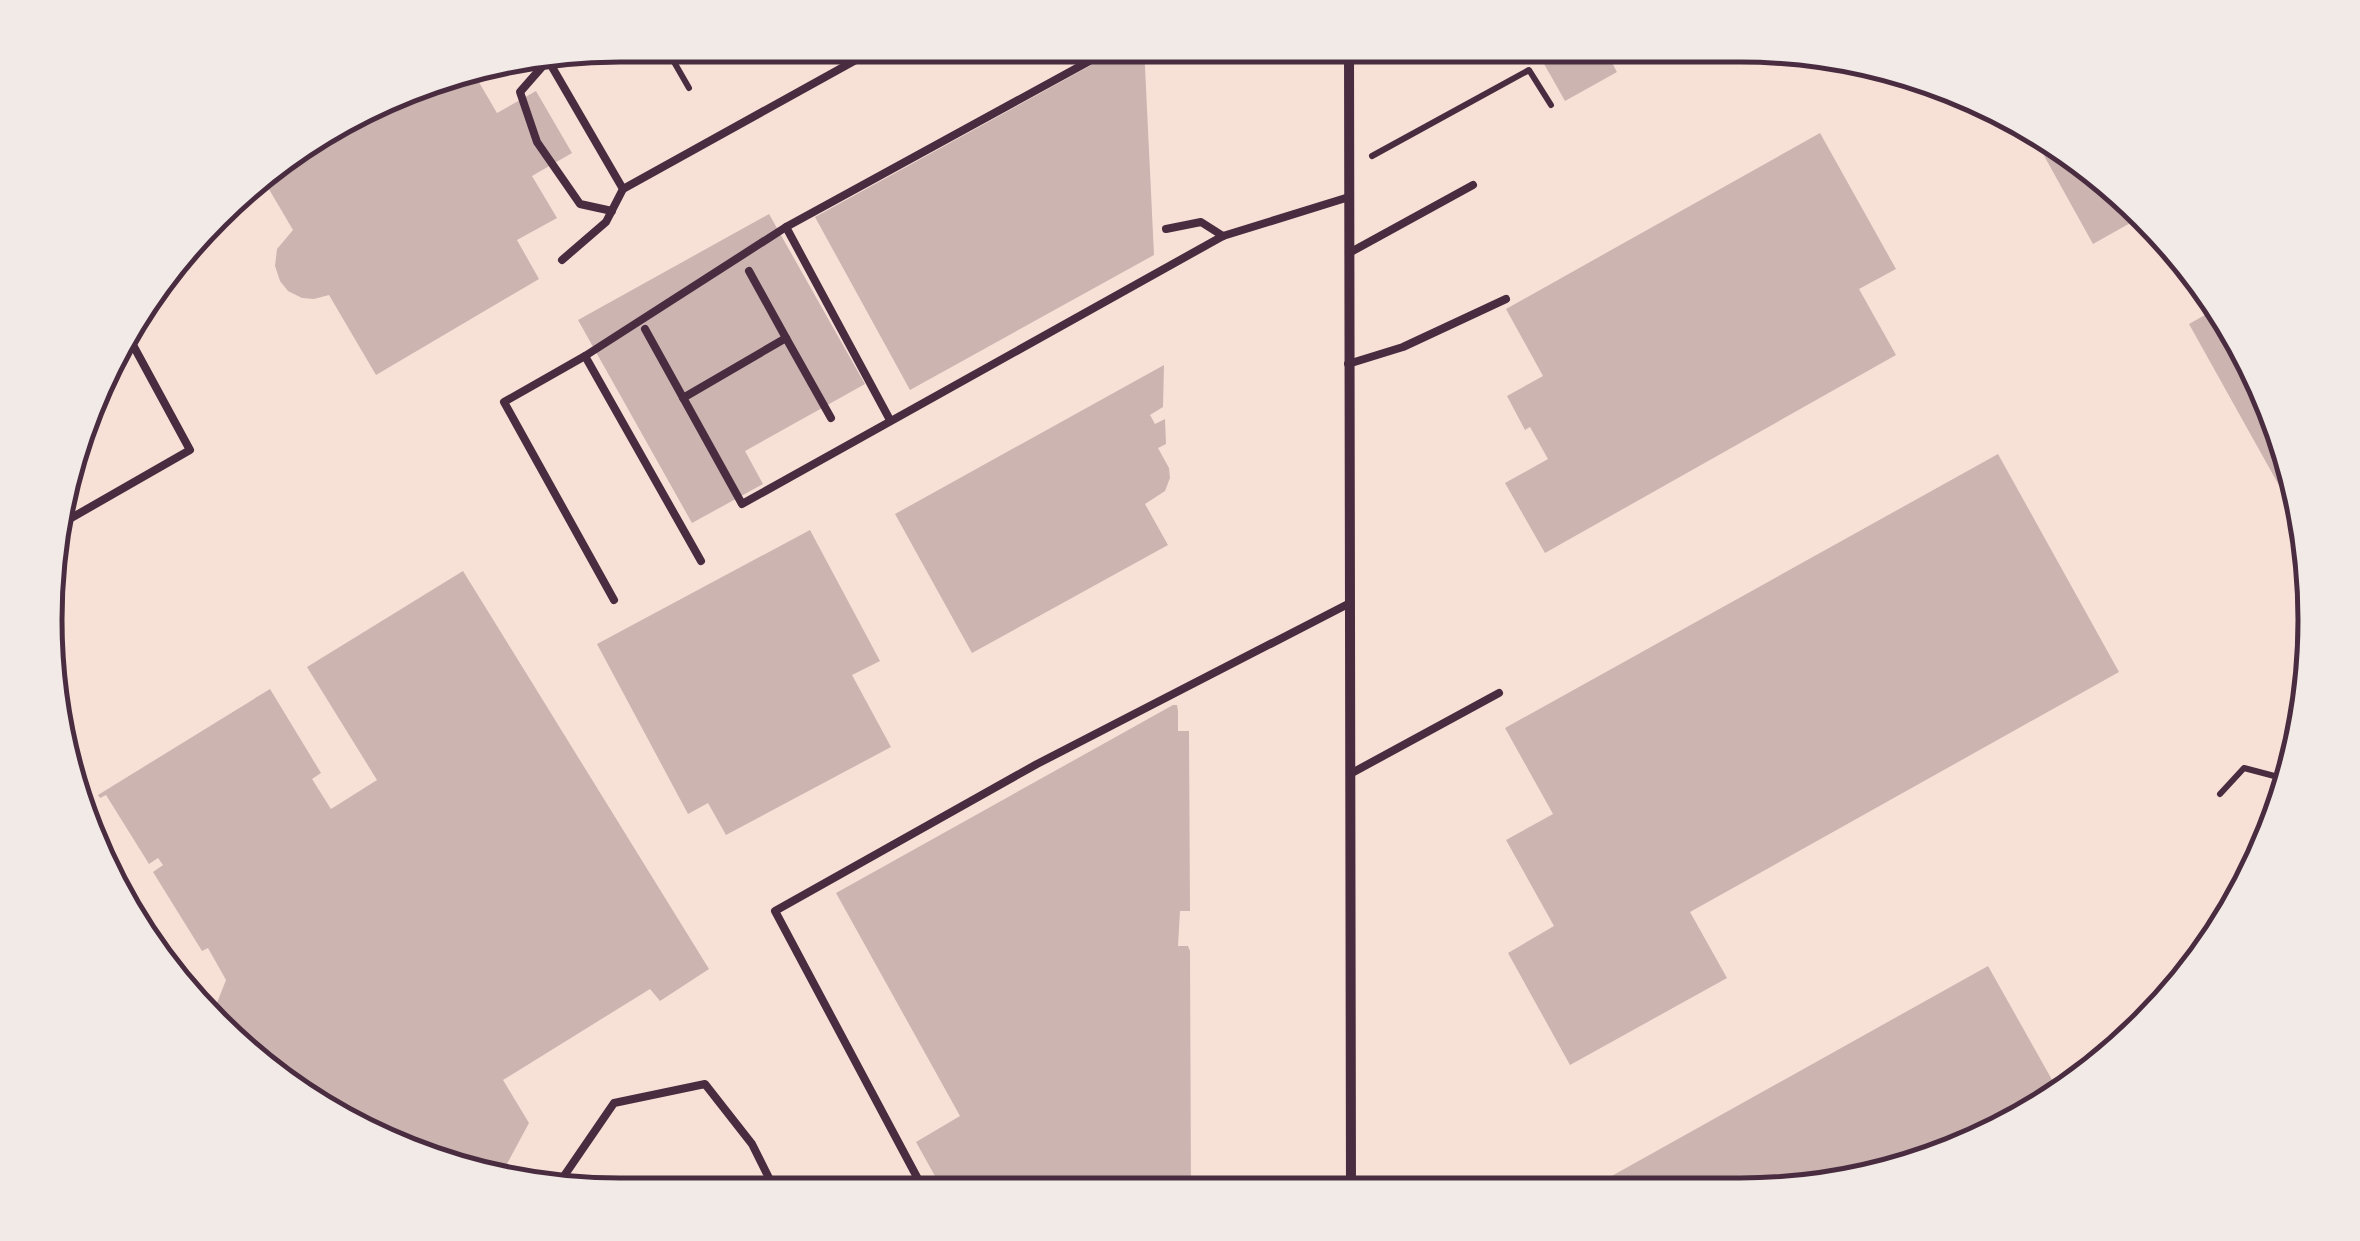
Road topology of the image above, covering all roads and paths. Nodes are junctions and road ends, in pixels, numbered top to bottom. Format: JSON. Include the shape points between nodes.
{"nodes":[{"id":1,"x":674,"y":62,"type":"edge"},
{"id":2,"x":852,"y":62,"type":"edge"},
{"id":3,"x":1088,"y":62,"type":"edge"},
{"id":4,"x":1349,"y":62,"type":"edge"},
{"id":5,"x":555,"y":66,"type":"edge"},
{"id":6,"x":541,"y":68,"type":"edge"},
{"id":7,"x":689,"y":88,"type":"dead end"},
{"id":8,"x":1551,"y":105,"type":"dead end"},
{"id":9,"x":1402,"y":140,"type":"dead end"},
{"id":10,"x":1473,"y":185,"type":"dead end"},
{"id":11,"x":623,"y":189,"type":"junction"},
{"id":12,"x":1349,"y":197,"type":"junction"},
{"id":13,"x":612,"y":211,"type":"junction"},
{"id":14,"x":786,"y":228,"type":"junction"},
{"id":15,"x":1166,"y":229,"type":"dead end"},
{"id":16,"x":1224,"y":236,"type":"junction"},
{"id":17,"x":1349,"y":253,"type":"junction"},
{"id":18,"x":562,"y":260,"type":"dead end"},
{"id":19,"x":749,"y":271,"type":"dead end"},
{"id":20,"x":1506,"y":299,"type":"dead end"},
{"id":21,"x":644,"y":330,"type":"dead end"},
{"id":22,"x":786,"y":338,"type":"junction"},
{"id":23,"x":134,"y":347,"type":"edge"},
{"id":24,"x":585,"y":356,"type":"junction"},
{"id":25,"x":1348,"y":364,"type":"junction"},
{"id":26,"x":683,"y":398,"type":"junction"},
{"id":27,"x":831,"y":418,"type":"dead end"},
{"id":28,"x":890,"y":420,"type":"junction"},
{"id":29,"x":72,"y":518,"type":"edge"},
{"id":30,"x":701,"y":561,"type":"dead end"},
{"id":31,"x":614,"y":600,"type":"dead end"},
{"id":32,"x":1350,"y":603,"type":"junction"},
{"id":33,"x":1499,"y":692,"type":"dead end"},
{"id":34,"x":1350,"y":774,"type":"junction"},
{"id":35,"x":2275,"y":776,"type":"edge"},
{"id":36,"x":2220,"y":794,"type":"dead end"},
{"id":37,"x":564,"y":1175,"type":"edge"},
{"id":38,"x":769,"y":1178,"type":"edge"},
{"id":39,"x":917,"y":1178,"type":"edge"},
{"id":40,"x":1350,"y":1178,"type":"edge"}],
"edges":[{"from":1,"to":7,"type":"path"},
{"from":2,"to":11,"type":"lane"},
{"from":3,"to":14,"type":"lane"},
{"from":4,"to":12,"type":"street"},
{"from":5,"to":11,"type":"lane"},
{"from":6,"to":13,"type":"lane","via":[[520,92],[536,142],[580,204]]},
{"from":8,"to":9,"type":"path","via":[[1529,70]]},
{"from":10,"to":17,"type":"lane"},
{"from":11,"to":13,"type":"lane"},
{"from":12,"to":16,"type":"lane"},
{"from":12,"to":17,"type":"street"},
{"from":13,"to":18,"type":"lane"},
{"from":14,"to":24,"type":"lane"},
{"from":14,"to":28,"type":"lane"},
{"from":15,"to":16,"type":"lane","via":[[1201,222]]},
{"from":16,"to":28,"type":"lane"},
{"from":17,"to":25,"type":"street"},
{"from":19,"to":22,"type":"lane"},
{"from":20,"to":25,"type":"lane","via":[[1404,347]]},
{"from":21,"to":26,"type":"lane"},
{"from":22,"to":26,"type":"lane"},
{"from":22,"to":27,"type":"lane"},
{"from":23,"to":29,"type":"lane","via":[[190,450]]},
{"from":24,"to":30,"type":"lane"},
{"from":24,"to":31,"type":"lane","via":[[504,402]]},
{"from":25,"to":32,"type":"street"},
{"from":26,"to":28,"type":"lane","via":[[742,504]]},
{"from":32,"to":34,"type":"street"},
{"from":32,"to":39,"type":"lane","via":[[1037,764],[775,911]]},
{"from":33,"to":34,"type":"lane"},
{"from":34,"to":40,"type":"street"},
{"from":35,"to":36,"type":"path","via":[[2244,768]]},
{"from":37,"to":38,"type":"lane","via":[[614,1104],[705,1084],[752,1144]]}]}
